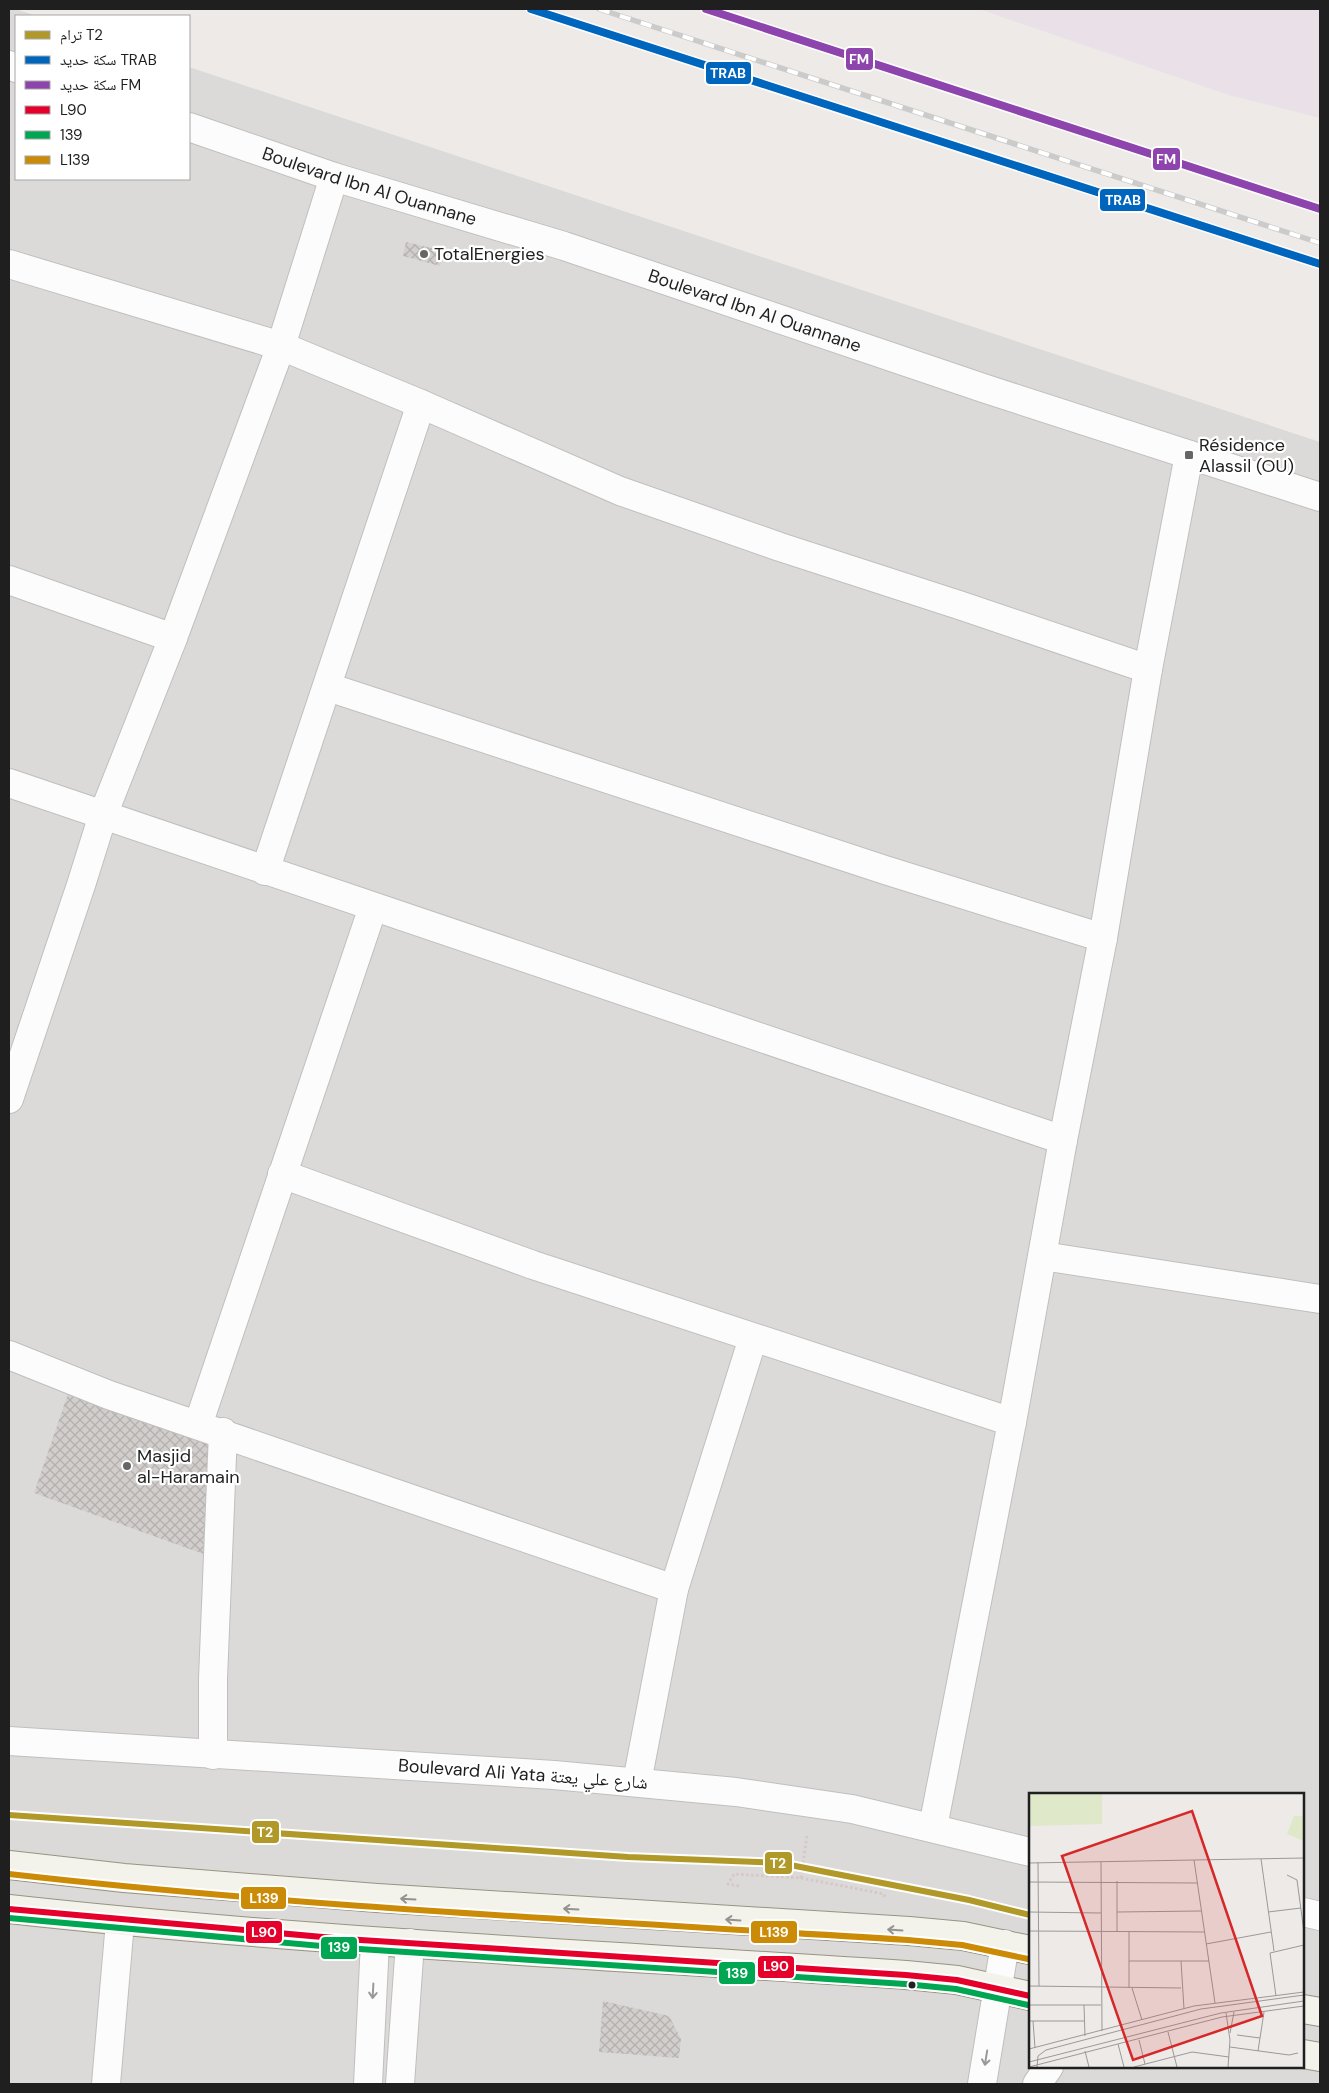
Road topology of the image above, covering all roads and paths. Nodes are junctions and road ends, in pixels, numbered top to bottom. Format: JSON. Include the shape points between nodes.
{"nodes":[{"id":1,"x":190,"y":127,"type":"edge"},
{"id":2,"x":334,"y":176,"type":"junction"},
{"id":3,"x":9,"y":264,"type":"edge"},
{"id":4,"x":281,"y":346,"type":"junction"},
{"id":5,"x":421,"y":404,"type":"junction"},
{"id":6,"x":1189,"y":455,"type":"junction"},
{"id":7,"x":1320,"y":497,"type":"edge"},
{"id":8,"x":9,"y":580,"type":"edge"},
{"id":9,"x":172,"y":638,"type":"junction"},
{"id":10,"x":1148,"y":670,"type":"junction"},
{"id":11,"x":328,"y":687,"type":"junction"},
{"id":12,"x":9,"y":783,"type":"edge"},
{"id":13,"x":103,"y":815,"type":"junction"},
{"id":14,"x":265,"y":871,"type":"junction"},
{"id":15,"x":373,"y":907,"type":"junction"},
{"id":16,"x":1103,"y":938,"type":"junction"},
{"id":17,"x":9,"y":1099,"type":"edge"},
{"id":18,"x":1063,"y":1140,"type":"junction"},
{"id":19,"x":282,"y":1174,"type":"junction"},
{"id":20,"x":1043,"y":1256,"type":"junction"},
{"id":21,"x":1320,"y":1299,"type":"edge"},
{"id":22,"x":753,"y":1338,"type":"junction"},
{"id":23,"x":9,"y":1355,"type":"edge"},
{"id":24,"x":1012,"y":1422,"type":"junction"},
{"id":25,"x":210,"y":1429,"type":"junction"},
{"id":26,"x":674,"y":1589,"type":"junction"},
{"id":27,"x":9,"y":1741,"type":"edge"},
{"id":28,"x":213,"y":1755,"type":"junction"},
{"id":29,"x":637,"y":1782,"type":"junction"},
{"id":30,"x":812,"y":1802,"type":"junction"},
{"id":31,"x":933,"y":1827,"type":"junction"},
{"id":32,"x":1029,"y":1852,"type":"edge"},
{"id":33,"x":9,"y":1865,"type":"edge"},
{"id":34,"x":747,"y":1887,"type":"dead end"},
{"id":35,"x":9,"y":1909,"type":"edge"},
{"id":36,"x":1304,"y":1912,"type":"edge"},
{"id":37,"x":1320,"y":1916,"type":"edge"},
{"id":38,"x":120,"y":1922,"type":"junction"},
{"id":39,"x":375,"y":1942,"type":"junction"},
{"id":40,"x":410,"y":1943,"type":"junction"},
{"id":41,"x":1018,"y":1947,"type":"edge"},
{"id":42,"x":996,"y":1988,"type":"junction"},
{"id":43,"x":1029,"y":1996,"type":"edge"},
{"id":44,"x":1304,"y":2008,"type":"edge"},
{"id":45,"x":1320,"y":2012,"type":"edge"},
{"id":46,"x":1304,"y":2054,"type":"edge"},
{"id":47,"x":1320,"y":2057,"type":"edge"},
{"id":48,"x":1048,"y":2068,"type":"edge"},
{"id":49,"x":106,"y":2084,"type":"edge"},
{"id":50,"x":368,"y":2084,"type":"edge"},
{"id":51,"x":400,"y":2084,"type":"edge"},
{"id":52,"x":982,"y":2084,"type":"edge"},
{"id":53,"x":1036,"y":2084,"type":"edge"}],
"edges":[{"from":1,"to":2,"type":"street","name":"Boulevard Ibn Al Ouannane"},
{"from":2,"to":4,"type":"street"},
{"from":2,"to":6,"type":"street","name":"Boulevard Ibn Al Ouannane","via":[[564,246]]},
{"from":3,"to":4,"type":"street"},
{"from":4,"to":5,"type":"street"},
{"from":4,"to":9,"type":"street"},
{"from":5,"to":10,"type":"street","via":[[620,491]]},
{"from":5,"to":11,"type":"street"},
{"from":6,"to":7,"type":"street","name":"Boulevard Ibn Al Ouannane"},
{"from":6,"to":10,"type":"street"},
{"from":8,"to":9,"type":"street"},
{"from":9,"to":13,"type":"street"},
{"from":10,"to":16,"type":"street"},
{"from":11,"to":14,"type":"street"},
{"from":11,"to":16,"type":"street"},
{"from":12,"to":13,"type":"street"},
{"from":13,"to":14,"type":"street"},
{"from":13,"to":17,"type":"street"},
{"from":14,"to":15,"type":"street"},
{"from":15,"to":18,"type":"street","via":[[603,982]]},
{"from":15,"to":19,"type":"street"},
{"from":16,"to":18,"type":"street"},
{"from":18,"to":20,"type":"street"},
{"from":19,"to":22,"type":"street","via":[[532,1265]]},
{"from":19,"to":25,"type":"street"},
{"from":20,"to":21,"type":"street"},
{"from":20,"to":24,"type":"street"},
{"from":22,"to":24,"type":"street"},
{"from":22,"to":26,"type":"street"},
{"from":23,"to":25,"type":"street","via":[[109,1395]]},
{"from":24,"to":31,"type":"street"},
{"from":25,"to":26,"type":"street"},
{"from":25,"to":28,"type":"street"},
{"from":26,"to":29,"type":"street"},
{"from":27,"to":28,"type":"street","name":"Boulevard Ali Yata شارع علي يعتة"},
{"from":28,"to":29,"type":"street","name":"Boulevard Ali Yata شارع علي يعتة"},
{"from":29,"to":30,"type":"street","name":"Boulevard Ali Yata شارع علي يعتة"},
{"from":30,"to":31,"type":"street","name":"Boulevard Ali Yata شارع علي يعتة"},
{"from":30,"to":34,"type":"path","via":[[801,1878],[734,1874],[728,1884]]},
{"from":31,"to":32,"type":"street","name":"Boulevard Ali Yata شارع علي يعتة"},
{"from":41,"to":33,"type":"main road","one_way":true,"via":[[963,1936],[909,1931],[377,1898],[124,1878]]},
{"from":35,"to":38,"type":"main road"},
{"from":36,"to":37,"type":"street"},
{"from":38,"to":39,"type":"main road"},
{"from":38,"to":49,"type":"street"},
{"from":39,"to":40,"type":"main road"},
{"from":39,"to":50,"type":"street","one_way":true},
{"from":40,"to":42,"type":"main road","via":[[906,1974]]},
{"from":40,"to":51,"type":"street"},
{"from":41,"to":42,"type":"street"},
{"from":42,"to":43,"type":"main road"},
{"from":42,"to":52,"type":"street","one_way":true},
{"from":44,"to":45,"type":"main road"},
{"from":46,"to":47,"type":"main road"},
{"from":48,"to":53,"type":"street"}]}
